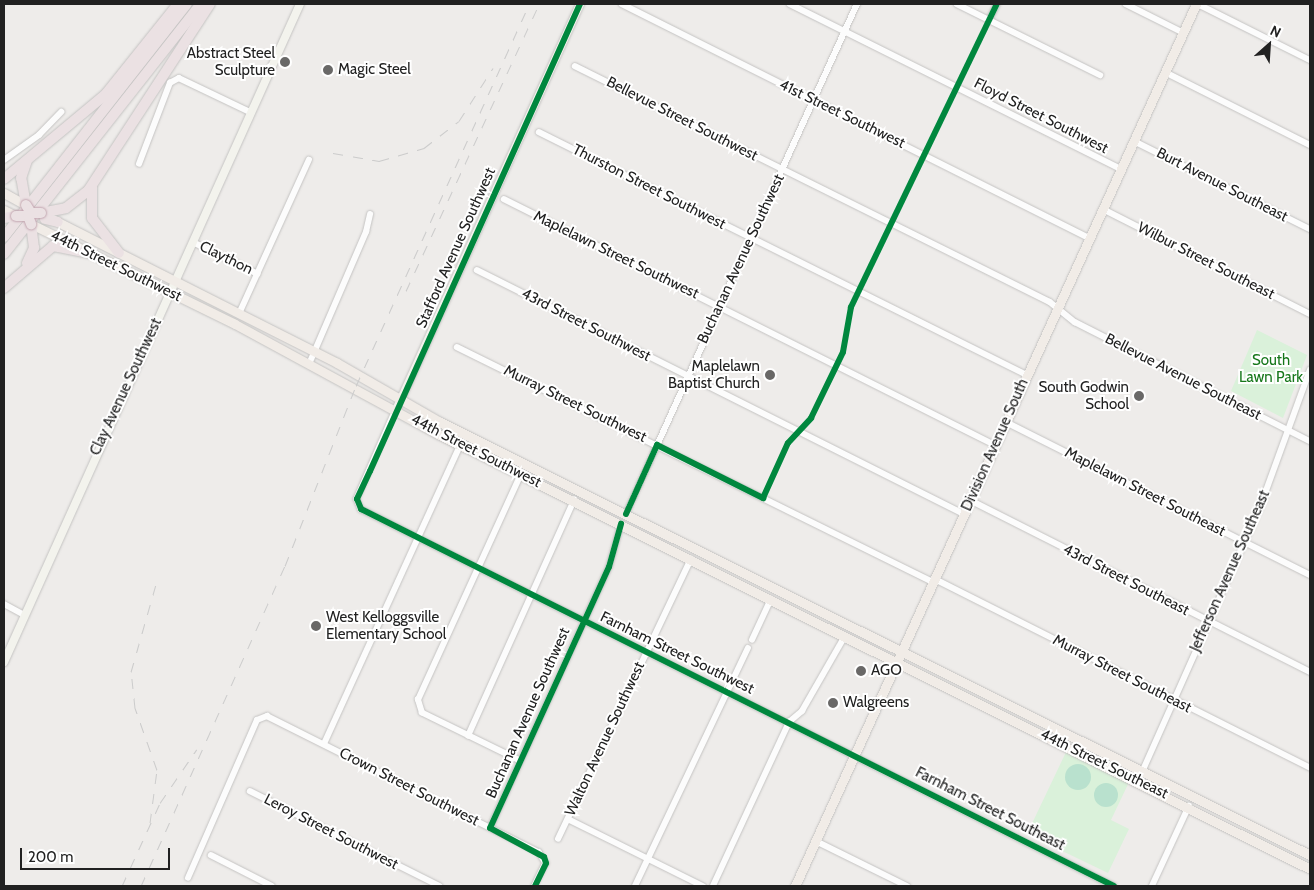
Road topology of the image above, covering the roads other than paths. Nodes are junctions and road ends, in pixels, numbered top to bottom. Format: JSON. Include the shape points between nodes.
{"nodes":[{"id":1,"x":178,"y":4,"type":"edge"},
{"id":2,"x":187,"y":4,"type":"edge"},
{"id":3,"x":201,"y":4,"type":"edge"},
{"id":4,"x":210,"y":4,"type":"edge"},
{"id":5,"x":300,"y":4,"type":"edge"},
{"id":6,"x":580,"y":4,"type":"edge"},
{"id":7,"x":622,"y":4,"type":"edge"},
{"id":8,"x":790,"y":4,"type":"edge"},
{"id":9,"x":857,"y":4,"type":"edge"},
{"id":10,"x":957,"y":4,"type":"edge"},
{"id":11,"x":997,"y":4,"type":"edge"},
{"id":12,"x":1126,"y":4,"type":"edge"},
{"id":13,"x":1197,"y":4,"type":"edge"},
{"id":14,"x":989,"y":20,"type":"junction"},
{"id":15,"x":845,"y":31,"type":"junction"},
{"id":16,"x":1182,"y":32,"type":"junction"},
{"id":17,"x":1310,"y":60,"type":"edge"},
{"id":18,"x":575,"y":66,"type":"dead end"},
{"id":19,"x":1165,"y":72,"type":"junction"},
{"id":20,"x":1100,"y":74,"type":"dead end"},
{"id":21,"x":813,"y":100,"type":"junction"},
{"id":22,"x":61,"y":112,"type":"dead end"},
{"id":23,"x":250,"y":112,"type":"junction"},
{"id":24,"x":539,"y":132,"type":"dead end"},
{"id":25,"x":1134,"y":141,"type":"junction"},
{"id":26,"x":1310,"y":145,"type":"edge"},
{"id":27,"x":29,"y":156,"type":"junction"},
{"id":28,"x":4,"y":160,"type":"edge"},
{"id":29,"x":310,"y":160,"type":"dead end"},
{"id":30,"x":139,"y":164,"type":"dead end"},
{"id":31,"x":782,"y":169,"type":"junction"},
{"id":32,"x":1121,"y":169,"type":"junction"},
{"id":33,"x":99,"y":175,"type":"junction"},
{"id":34,"x":4,"y":179,"type":"edge"},
{"id":35,"x":4,"y":193,"type":"edge"},
{"id":36,"x":504,"y":199,"type":"dead end"},
{"id":37,"x":1102,"y":209,"type":"junction"},
{"id":38,"x":370,"y":214,"type":"dead end"},
{"id":39,"x":8,"y":215,"type":"edge"},
{"id":40,"x":34,"y":215,"type":"junction"},
{"id":41,"x":58,"y":222,"type":"joint"},
{"id":42,"x":1310,"y":229,"type":"edge"},
{"id":43,"x":4,"y":237,"type":"edge"},
{"id":44,"x":751,"y":238,"type":"junction"},
{"id":45,"x":1089,"y":238,"type":"junction"},
{"id":46,"x":193,"y":242,"type":"junction"},
{"id":47,"x":90,"y":253,"type":"junction"},
{"id":48,"x":119,"y":253,"type":"junction"},
{"id":49,"x":4,"y":254,"type":"edge"},
{"id":50,"x":477,"y":270,"type":"dead end"},
{"id":51,"x":258,"y":274,"type":"junction"},
{"id":52,"x":175,"y":282,"type":"junction"},
{"id":53,"x":8,"y":285,"type":"edge"},
{"id":54,"x":171,"y":292,"type":"junction"},
{"id":55,"x":719,"y":306,"type":"junction"},
{"id":56,"x":1057,"y":310,"type":"junction"},
{"id":57,"x":239,"y":314,"type":"junction"},
{"id":58,"x":1310,"y":314,"type":"edge"},
{"id":59,"x":457,"y":347,"type":"dead end"},
{"id":60,"x":314,"y":351,"type":"junction"},
{"id":61,"x":310,"y":362,"type":"junction"},
{"id":62,"x":1310,"y":370,"type":"edge"},
{"id":63,"x":1027,"y":375,"type":"junction"},
{"id":64,"x":688,"y":376,"type":"junction"},
{"id":65,"x":401,"y":399,"type":"junction"},
{"id":66,"x":396,"y":410,"type":"junction"},
{"id":67,"x":1006,"y":422,"type":"junction"},
{"id":68,"x":1288,"y":430,"type":"junction"},
{"id":69,"x":1310,"y":442,"type":"edge"},
{"id":70,"x":996,"y":444,"type":"junction"},
{"id":71,"x":460,"y":445,"type":"junction"},
{"id":72,"x":657,"y":445,"type":"junction"},
{"id":73,"x":521,"y":474,"type":"junction"},
{"id":74,"x":543,"y":485,"type":"junction"},
{"id":75,"x":571,"y":487,"type":"junction"},
{"id":76,"x":574,"y":500,"type":"junction"},
{"id":77,"x":970,"y":500,"type":"junction"},
{"id":78,"x":358,"y":504,"type":"joint"},
{"id":79,"x":626,"y":514,"type":"junction"},
{"id":80,"x":964,"y":514,"type":"junction"},
{"id":81,"x":621,"y":524,"type":"junction"},
{"id":82,"x":416,"y":538,"type":"junction"},
{"id":83,"x":1245,"y":542,"type":"junction"},
{"id":84,"x":691,"y":559,"type":"junction"},
{"id":85,"x":478,"y":568,"type":"junction"},
{"id":86,"x":736,"y":568,"type":"junction"},
{"id":87,"x":718,"y":572,"type":"junction"},
{"id":88,"x":1310,"y":575,"type":"edge"},
{"id":89,"x":756,"y":578,"type":"junction"},
{"id":90,"x":934,"y":580,"type":"junction"},
{"id":91,"x":744,"y":585,"type":"junction"},
{"id":92,"x":531,"y":594,"type":"junction"},
{"id":93,"x":789,"y":594,"type":"junction"},
{"id":94,"x":771,"y":599,"type":"junction"},
{"id":95,"x":4,"y":604,"type":"edge"},
{"id":96,"x":23,"y":614,"type":"junction"},
{"id":97,"x":584,"y":621,"type":"junction"},
{"id":98,"x":1209,"y":622,"type":"junction"},
{"id":99,"x":845,"y":636,"type":"junction"},
{"id":100,"x":752,"y":640,"type":"dead end"},
{"id":101,"x":748,"y":648,"type":"dead end"},
{"id":102,"x":646,"y":652,"type":"junction"},
{"id":103,"x":900,"y":652,"type":"junction"},
{"id":104,"x":896,"y":661,"type":"junction"},
{"id":105,"x":4,"y":662,"type":"edge"},
{"id":106,"x":1310,"y":672,"type":"edge"},
{"id":107,"x":728,"y":691,"type":"junction"},
{"id":108,"x":1173,"y":700,"type":"junction"},
{"id":109,"x":789,"y":722,"type":"junction"},
{"id":110,"x":468,"y":736,"type":"junction"},
{"id":111,"x":324,"y":744,"type":"junction"},
{"id":112,"x":855,"y":755,"type":"junction"},
{"id":113,"x":520,"y":761,"type":"junction"},
{"id":114,"x":1310,"y":768,"type":"edge"},
{"id":115,"x":1142,"y":770,"type":"junction"},
{"id":116,"x":250,"y":790,"type":"dead end"},
{"id":117,"x":1184,"y":790,"type":"junction"},
{"id":118,"x":1169,"y":796,"type":"junction"},
{"id":119,"x":1205,"y":800,"type":"junction"},
{"id":120,"x":1190,"y":806,"type":"junction"},
{"id":121,"x":568,"y":819,"type":"junction"},
{"id":122,"x":490,"y":828,"type":"junction"},
{"id":123,"x":558,"y":839,"type":"dead end"},
{"id":124,"x":816,"y":841,"type":"junction"},
{"id":125,"x":211,"y":855,"type":"dead end"},
{"id":126,"x":1310,"y":855,"type":"edge"},
{"id":127,"x":648,"y":858,"type":"junction"},
{"id":128,"x":1310,"y":869,"type":"edge"},
{"id":129,"x":188,"y":878,"type":"dead end"},
{"id":130,"x":272,"y":886,"type":"edge"},
{"id":131,"x":440,"y":886,"type":"edge"},
{"id":132,"x":536,"y":886,"type":"edge"},
{"id":133,"x":635,"y":886,"type":"edge"},
{"id":134,"x":703,"y":886,"type":"edge"},
{"id":135,"x":713,"y":886,"type":"edge"},
{"id":136,"x":795,"y":886,"type":"edge"},
{"id":137,"x":907,"y":886,"type":"edge"},
{"id":138,"x":1114,"y":886,"type":"edge"},
{"id":139,"x":1152,"y":886,"type":"edge"}],
"edges":[{"from":1,"to":27,"type":"highway","via":[[106,94]]},
{"from":2,"to":43,"type":"highway"},
{"from":3,"to":49,"type":"highway"},
{"from":4,"to":33,"type":"highway"},
{"from":5,"to":23,"type":"street","name":"Clay Avenue Southwest"},
{"from":6,"to":65,"type":"street","name":"Stafford Avenue Southwest"},
{"from":7,"to":21,"type":"street","name":"41st Street Southwest"},
{"from":8,"to":15,"type":"street","name":"Floyd Street Southwest"},
{"from":9,"to":15,"type":"street","name":"Buchanan Avenue Southwest"},
{"from":10,"to":14,"type":"street"},
{"from":11,"to":14,"type":"street"},
{"from":12,"to":16,"type":"street"},
{"from":13,"to":16,"type":"main road","name":"Division Avenue South"},
{"from":13,"to":17,"type":"street"},
{"from":14,"to":20,"type":"street"},
{"from":15,"to":21,"type":"street","name":"Buchanan Avenue Southwest"},
{"from":15,"to":32,"type":"street","name":"Floyd Street Southwest"},
{"from":16,"to":19,"type":"main road","name":"Division Avenue South"},
{"from":18,"to":31,"type":"street","name":"Bellevue Street Southwest"},
{"from":19,"to":25,"type":"main road","name":"Division Avenue South"},
{"from":19,"to":26,"type":"street"},
{"from":21,"to":31,"type":"street","name":"Buchanan Avenue Southwest"},
{"from":21,"to":45,"type":"street","name":"41st Street Southwest"},
{"from":22,"to":28,"type":"street","via":[[39,135]]},
{"from":23,"to":30,"type":"street","via":[[179,78],[170,83]]},
{"from":23,"to":46,"type":"street","name":"Clay Avenue Southwest"},
{"from":24,"to":44,"type":"street","name":"Thurston Street Southwest"},
{"from":25,"to":32,"type":"main road","name":"Division Avenue South"},
{"from":25,"to":42,"type":"street","name":"Burt Avenue Southeast"},
{"from":27,"to":34,"type":"highway"},
{"from":27,"to":40,"type":"highway","via":[[21,178]]},
{"from":29,"to":51,"type":"street"},
{"from":31,"to":44,"type":"street","name":"Buchanan Avenue Southwest"},
{"from":31,"to":56,"type":"street","name":"Bellevue Street Southwest","via":[[1050,302]]},
{"from":32,"to":37,"type":"main road","name":"Division Avenue South"},
{"from":33,"to":40,"type":"highway","via":[[77,202]]},
{"from":33,"to":48,"type":"highway","via":[[90,195],[91,213]]},
{"from":35,"to":40,"type":"main road","name":"44th Street Southwest"},
{"from":36,"to":55,"type":"street","name":"Maplelawn Street Southwest"},
{"from":37,"to":45,"type":"main road","name":"Division Avenue South"},
{"from":37,"to":58,"type":"street","name":"Wilbur Street Southeast"},
{"from":38,"to":60,"type":"street","via":[[366,232]]},
{"from":39,"to":40,"type":"highway","bridge":true},
{"from":40,"to":41,"type":"highway"},
{"from":40,"to":47,"type":"main road","name":"44th Street Southwest"},
{"from":40,"to":53,"type":"highway","via":[[30,257]]},
{"from":41,"to":48,"type":"main road","name":"44th Street Southwest"},
{"from":44,"to":55,"type":"street","name":"Buchanan Avenue Southwest"},
{"from":44,"to":63,"type":"street","name":"Thurston Street Southwest"},
{"from":45,"to":56,"type":"main road","name":"Division Avenue South"},
{"from":46,"to":51,"type":"street","name":"Claython"},
{"from":46,"to":52,"type":"street","name":"Clay Avenue Southwest"},
{"from":47,"to":53,"type":"highway","via":[[53,246]]},
{"from":47,"to":54,"type":"main road","name":"44th Street Southwest"},
{"from":48,"to":52,"type":"main road","name":"44th Street Southwest"},
{"from":50,"to":64,"type":"street","name":"43rd Street Southwest"},
{"from":51,"to":57,"type":"street"},
{"from":52,"to":54,"type":"street","name":"Clay Avenue Southwest"},
{"from":52,"to":57,"type":"main road","name":"44th Street Southwest"},
{"from":54,"to":61,"type":"main road","name":"44th Street Southwest"},
{"from":54,"to":96,"type":"street","name":"Clay Avenue Southwest"},
{"from":55,"to":64,"type":"street","name":"Buchanan Avenue Southwest"},
{"from":55,"to":70,"type":"street","name":"Maplelawn Street Southwest"},
{"from":56,"to":63,"type":"main road","name":"Division Avenue South"},
{"from":56,"to":68,"type":"street","name":"Bellevue Avenue Southeast"},
{"from":57,"to":60,"type":"main road","name":"44th Street Southwest"},
{"from":59,"to":72,"type":"street","name":"Murray Street Southwest"},
{"from":60,"to":61,"type":"street"},
{"from":60,"to":65,"type":"main road","name":"44th Street Southwest"},
{"from":61,"to":66,"type":"main road","name":"44th Street Southwest"},
{"from":62,"to":68,"type":"street","name":"Jefferson Avenue Southeast"},
{"from":63,"to":67,"type":"main road","name":"Division Avenue South"},
{"from":64,"to":72,"type":"street","name":"Buchanan Avenue Southwest"},
{"from":64,"to":80,"type":"street","name":"43rd Street Southwest"},
{"from":65,"to":66,"type":"street","name":"Stafford Avenue Southwest"},
{"from":65,"to":75,"type":"main road","name":"44th Street Southwest"},
{"from":66,"to":71,"type":"main road","name":"44th Street Southwest"},
{"from":66,"to":78,"type":"street","name":"Stafford Avenue Southwest"},
{"from":67,"to":70,"type":"main road","name":"Division Avenue South"},
{"from":67,"to":83,"type":"street","name":"Maplelawn Street Southeast"},
{"from":68,"to":69,"type":"street","name":"Bellevue Avenue Southeast"},
{"from":68,"to":83,"type":"street","name":"Jefferson Avenue Southeast"},
{"from":70,"to":77,"type":"main road","name":"Division Avenue South"},
{"from":71,"to":73,"type":"main road","name":"44th Street Southwest"},
{"from":71,"to":82,"type":"street"},
{"from":72,"to":79,"type":"street","name":"Buchanan Avenue Southwest"},
{"from":72,"to":90,"type":"street","name":"Murray Street Southwest"},
{"from":73,"to":74,"type":"main road","name":"44th Street Southwest"},
{"from":73,"to":85,"type":"street"},
{"from":74,"to":75,"type":"main road","via":[[548,481]]},
{"from":74,"to":76,"type":"main road","name":"44th Street Southwest"},
{"from":75,"to":79,"type":"main road","name":"44th Street Southwest"},
{"from":76,"to":81,"type":"main road","name":"44th Street Southwest"},
{"from":76,"to":92,"type":"street"},
{"from":77,"to":80,"type":"main road","name":"Division Avenue South"},
{"from":77,"to":98,"type":"street","name":"43rd Street Southeast"},
{"from":78,"to":82,"type":"street","name":"Farnham Street Southwest"},
{"from":79,"to":86,"type":"main road","name":"44th Street Southwest"},
{"from":80,"to":90,"type":"main road","name":"Division Avenue South"},
{"from":81,"to":84,"type":"main road","name":"44th Street Southwest"},
{"from":81,"to":97,"type":"street","name":"Buchanan Avenue Southwest","via":[[609,567]]},
{"from":82,"to":85,"type":"street","name":"Farnham Street Southwest"},
{"from":82,"to":111,"type":"street"},
{"from":83,"to":88,"type":"street","name":"Maplelawn Street Southeast"},
{"from":83,"to":98,"type":"street","name":"Jefferson Avenue Southeast"},
{"from":84,"to":87,"type":"main road","name":"44th Street Southwest"},
{"from":84,"to":102,"type":"street","name":"Walton Avenue Southwest"},
{"from":85,"to":92,"type":"street","name":"Farnham Street Southwest"},
{"from":85,"to":110,"type":"street","via":[[418,706],[422,712]]},
{"from":86,"to":87,"type":"main road"},
{"from":86,"to":89,"type":"main road","name":"44th Street Southwest"},
{"from":87,"to":91,"type":"main road","name":"44th Street Southwest"},
{"from":89,"to":91,"type":"main road"},
{"from":89,"to":93,"type":"main road","name":"44th Street Southwest"},
{"from":90,"to":103,"type":"main road","name":"Division Avenue South"},
{"from":90,"to":108,"type":"street","name":"Murray Street Southeast"},
{"from":91,"to":94,"type":"main road","name":"44th Street Southwest"},
{"from":92,"to":97,"type":"street","name":"Farnham Street Southwest"},
{"from":92,"to":110,"type":"street"},
{"from":93,"to":94,"type":"main road"},
{"from":93,"to":103,"type":"main road","name":"44th Street Southwest"},
{"from":94,"to":99,"type":"main road","name":"44th Street Southwest"},
{"from":94,"to":100,"type":"street"},
{"from":95,"to":96,"type":"street"},
{"from":96,"to":105,"type":"street","name":"Clay Avenue Southwest"},
{"from":97,"to":102,"type":"street","name":"Farnham Street Southwest"},
{"from":97,"to":113,"type":"street","name":"Buchanan Avenue Southwest"},
{"from":98,"to":106,"type":"street","name":"43rd Street Southeast"},
{"from":98,"to":108,"type":"street","name":"Jefferson Avenue Southeast"},
{"from":99,"to":104,"type":"main road","name":"44th Street Southwest"},
{"from":99,"to":109,"type":"street","via":[[802,711]]},
{"from":101,"to":107,"type":"street"},
{"from":102,"to":107,"type":"street","name":"Farnham Street Southwest"},
{"from":102,"to":121,"type":"street","name":"Walton Avenue Southwest"},
{"from":103,"to":104,"type":"main road","name":"Division Avenue South"},
{"from":103,"to":115,"type":"main road","name":"44th Street Southeast"},
{"from":104,"to":112,"type":"main road","name":"Division Avenue South"},
{"from":104,"to":118,"type":"main road","name":"44th Street Southeast"},
{"from":107,"to":109,"type":"street","name":"Farnham Street Southwest"},
{"from":107,"to":127,"type":"street"},
{"from":108,"to":114,"type":"street","name":"Murray Street Southeast"},
{"from":108,"to":115,"type":"street","name":"Jefferson Avenue Southeast"},
{"from":109,"to":112,"type":"street","name":"Farnham Street Southwest"},
{"from":109,"to":135,"type":"street"},
{"from":110,"to":113,"type":"street"},
{"from":111,"to":122,"type":"street","name":"Crown Street Southwest"},
{"from":111,"to":129,"type":"street","name":"Crown Street Southwest","via":[[267,716],[257,720]]},
{"from":112,"to":124,"type":"main road","name":"Division Avenue South"},
{"from":112,"to":138,"type":"street","name":"Farnham Street Southeast"},
{"from":113,"to":122,"type":"street","name":"Buchanan Avenue Southwest"},
{"from":115,"to":117,"type":"main road","name":"44th Street Southeast"},
{"from":116,"to":131,"type":"street","name":"Leroy Street Southwest"},
{"from":117,"to":118,"type":"main road"},
{"from":117,"to":119,"type":"main road","name":"44th Street Southeast"},
{"from":118,"to":120,"type":"main road","name":"44th Street Southeast"},
{"from":119,"to":120,"type":"main road"},
{"from":119,"to":126,"type":"main road","name":"44th Street Southeast"},
{"from":120,"to":128,"type":"main road","name":"44th Street Southeast"},
{"from":120,"to":139,"type":"street"},
{"from":121,"to":123,"type":"street","name":"Walton Avenue Southwest"},
{"from":121,"to":127,"type":"street"},
{"from":122,"to":132,"type":"street","name":"Crown Street Southwest","via":[[539,852],[546,863]]},
{"from":124,"to":136,"type":"main road","name":"Division Avenue South"},
{"from":124,"to":137,"type":"street"},
{"from":125,"to":130,"type":"street"},
{"from":127,"to":133,"type":"street"},
{"from":127,"to":134,"type":"street"}]}
